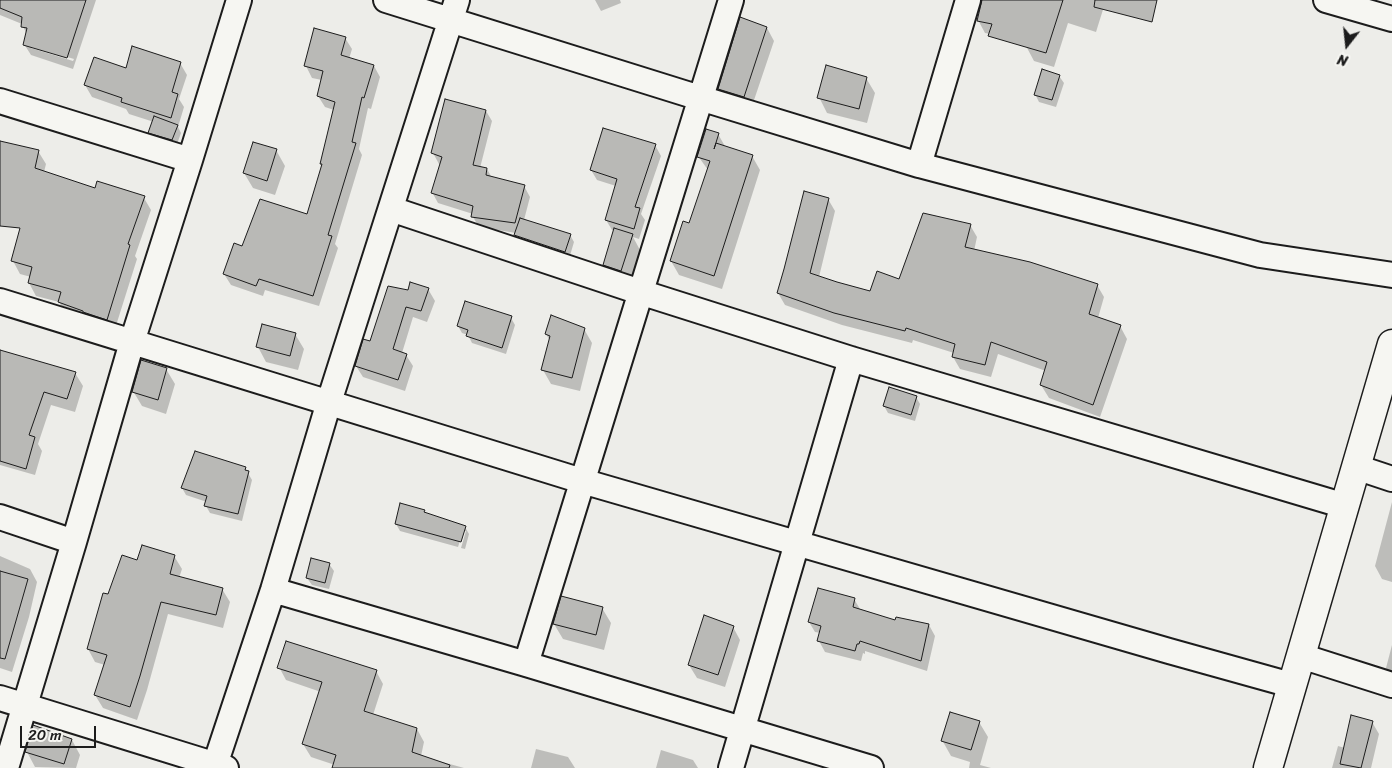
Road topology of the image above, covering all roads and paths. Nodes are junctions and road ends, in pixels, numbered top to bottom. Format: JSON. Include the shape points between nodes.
{"nodes":[{"id":1,"x":239,"y":0,"type":"edge"},
{"id":2,"x":386,"y":0,"type":"edge"},
{"id":3,"x":730,"y":0,"type":"edge"},
{"id":4,"x":968,"y":0,"type":"edge"},
{"id":5,"x":1326,"y":0,"type":"edge"},
{"id":6,"x":454,"y":10,"type":"edge"},
{"id":7,"x":1392,"y":19,"type":"edge"},
{"id":8,"x":700,"y":98,"type":"junction"},
{"id":9,"x":0,"y":101,"type":"edge"},
{"id":10,"x":190,"y":160,"type":"junction"},
{"id":11,"x":919,"y":165,"type":"junction"},
{"id":12,"x":391,"y":209,"type":"junction"},
{"id":13,"x":1392,"y":275,"type":"edge"},
{"id":14,"x":640,"y":292,"type":"junction"},
{"id":15,"x":0,"y":301,"type":"edge"},
{"id":16,"x":132,"y":342,"type":"junction"},
{"id":17,"x":1392,"y":344,"type":"edge"},
{"id":18,"x":851,"y":359,"type":"junction"},
{"id":19,"x":329,"y":402,"type":"junction"},
{"id":20,"x":1356,"y":467,"type":"junction"},
{"id":21,"x":1392,"y":479,"type":"edge"},
{"id":22,"x":582,"y":481,"type":"junction"},
{"id":23,"x":1345,"y":506,"type":"junction"},
{"id":24,"x":0,"y":518,"type":"edge"},
{"id":25,"x":74,"y":542,"type":"junction"},
{"id":26,"x":797,"y":542,"type":"junction"},
{"id":27,"x":273,"y":590,"type":"junction"},
{"id":28,"x":1301,"y":656,"type":"junction"},
{"id":29,"x":526,"y":664,"type":"junction"},
{"id":30,"x":1291,"y":685,"type":"junction"},
{"id":31,"x":1392,"y":685,"type":"edge"},
{"id":32,"x":0,"y":698,"type":"edge"},
{"id":33,"x":25,"y":706,"type":"junction"},
{"id":34,"x":742,"y":729,"type":"junction"},
{"id":35,"x":219,"y":767,"type":"edge"},
{"id":36,"x":6,"y":768,"type":"edge"},
{"id":37,"x":731,"y":768,"type":"edge"},
{"id":38,"x":871,"y":768,"type":"edge"},
{"id":39,"x":1268,"y":768,"type":"edge"}],
"edges":[{"from":1,"to":10,"type":"street"},
{"from":2,"to":6,"type":"street"},
{"from":3,"to":8,"type":"street"},
{"from":4,"to":11,"type":"street"},
{"from":5,"to":7,"type":"street"},
{"from":6,"to":8,"type":"street"},
{"from":6,"to":12,"type":"street"},
{"from":8,"to":11,"type":"street"},
{"from":8,"to":14,"type":"street"},
{"from":9,"to":10,"type":"street"},
{"from":10,"to":16,"type":"street"},
{"from":11,"to":13,"type":"street","via":[[1260,255]]},
{"from":12,"to":14,"type":"street"},
{"from":12,"to":19,"type":"street"},
{"from":14,"to":18,"type":"street"},
{"from":14,"to":22,"type":"street"},
{"from":15,"to":16,"type":"street"},
{"from":16,"to":19,"type":"street"},
{"from":16,"to":25,"type":"street"},
{"from":17,"to":20,"type":"street"},
{"from":18,"to":23,"type":"street"},
{"from":18,"to":26,"type":"street"},
{"from":19,"to":22,"type":"street"},
{"from":19,"to":27,"type":"street"},
{"from":20,"to":21,"type":"street"},
{"from":20,"to":23,"type":"street"},
{"from":22,"to":26,"type":"street"},
{"from":22,"to":29,"type":"street"},
{"from":23,"to":28,"type":"street"},
{"from":24,"to":25,"type":"street"},
{"from":25,"to":33,"type":"street"},
{"from":26,"to":30,"type":"street"},
{"from":26,"to":34,"type":"street"},
{"from":27,"to":29,"type":"street"},
{"from":27,"to":35,"type":"street"},
{"from":28,"to":30,"type":"street"},
{"from":28,"to":31,"type":"street"},
{"from":29,"to":34,"type":"street"},
{"from":30,"to":39,"type":"street"},
{"from":32,"to":33,"type":"street"},
{"from":33,"to":35,"type":"street"},
{"from":33,"to":36,"type":"street"},
{"from":34,"to":37,"type":"street"},
{"from":34,"to":38,"type":"street"}]}
